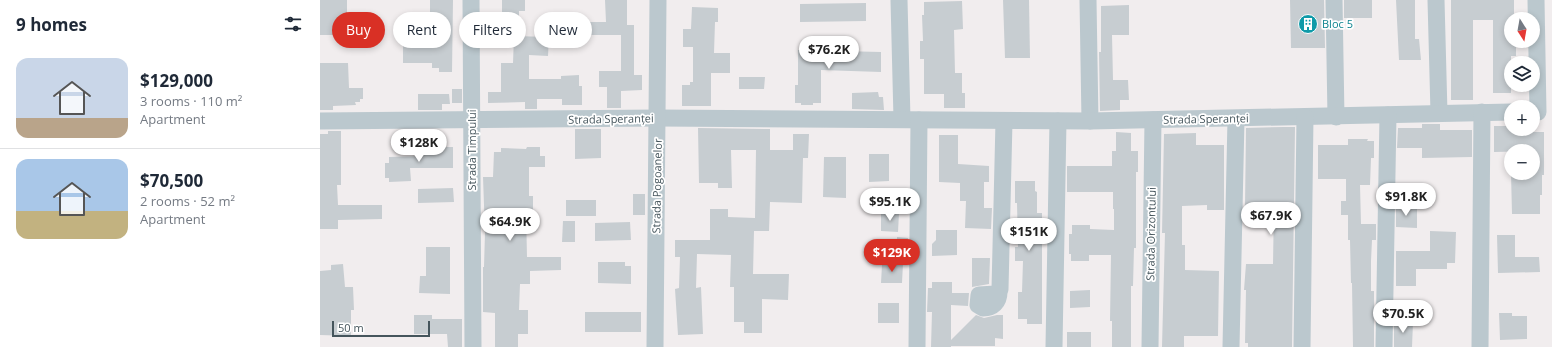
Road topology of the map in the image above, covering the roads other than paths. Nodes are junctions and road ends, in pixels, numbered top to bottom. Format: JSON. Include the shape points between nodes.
{"nodes":[{"id":1,"x":471,"y":0,"type":"edge"},
{"id":2,"x":658,"y":0,"type":"edge"},
{"id":3,"x":899,"y":0,"type":"edge"},
{"id":4,"x":1088,"y":0,"type":"edge"},
{"id":5,"x":1334,"y":0,"type":"edge"},
{"id":6,"x":1436,"y":0,"type":"edge"},
{"id":7,"x":1536,"y":0,"type":"edge"},
{"id":8,"x":1482,"y":112,"type":"junction"},
{"id":9,"x":1504,"y":112,"type":"edge"},
{"id":10,"x":1541,"y":112,"type":"edge"},
{"id":11,"x":1439,"y":113,"type":"junction"},
{"id":12,"x":1388,"y":115,"type":"junction"},
{"id":13,"x":1305,"y":117,"type":"junction"},
{"id":14,"x":1336,"y":117,"type":"junction"},
{"id":15,"x":658,"y":118,"type":"junction"},
{"id":16,"x":1236,"y":119,"type":"junction"},
{"id":17,"x":471,"y":120,"type":"junction"},
{"id":18,"x":902,"y":120,"type":"junction"},
{"id":19,"x":919,"y":120,"type":"junction"},
{"id":20,"x":1153,"y":120,"type":"junction"},
{"id":21,"x":320,"y":121,"type":"edge"},
{"id":22,"x":1004,"y":121,"type":"junction"},
{"id":23,"x":1058,"y":121,"type":"junction"},
{"id":24,"x":1090,"y":121,"type":"junction"},
{"id":25,"x":999,"y":292,"type":"dead end"},
{"id":26,"x":473,"y":347,"type":"edge"},
{"id":27,"x":655,"y":347,"type":"edge"},
{"id":28,"x":917,"y":347,"type":"edge"},
{"id":29,"x":1054,"y":347,"type":"edge"},
{"id":30,"x":1150,"y":347,"type":"edge"},
{"id":31,"x":1231,"y":347,"type":"edge"},
{"id":32,"x":1302,"y":347,"type":"edge"},
{"id":33,"x":1384,"y":347,"type":"edge"},
{"id":34,"x":1480,"y":347,"type":"edge"}],
"edges":[{"from":1,"to":17,"type":"street","name":"Strada Timpului"},
{"from":2,"to":15,"type":"street","name":"Strada Pogoanelor"},
{"from":3,"to":18,"type":"street"},
{"from":4,"to":24,"type":"street"},
{"from":5,"to":14,"type":"street"},
{"from":6,"to":11,"type":"street"},
{"from":7,"to":10,"type":"street"},
{"from":8,"to":9,"type":"street","name":"Strada Speranței"},
{"from":8,"to":11,"type":"street","name":"Strada Speranței"},
{"from":8,"to":34,"type":"street"},
{"from":11,"to":12,"type":"street","name":"Strada Speranței"},
{"from":12,"to":14,"type":"street","name":"Strada Speranței"},
{"from":12,"to":33,"type":"street"},
{"from":13,"to":14,"type":"street","name":"Strada Speranței"},
{"from":13,"to":16,"type":"street","name":"Strada Speranței"},
{"from":13,"to":32,"type":"street"},
{"from":15,"to":17,"type":"street","name":"Strada Speranței"},
{"from":15,"to":18,"type":"street","name":"Strada Speranței"},
{"from":15,"to":27,"type":"street","name":"Strada Pogoanelor"},
{"from":16,"to":20,"type":"street","name":"Strada Speranței"},
{"from":16,"to":31,"type":"street"},
{"from":17,"to":21,"type":"street","name":"Strada Speranței"},
{"from":17,"to":26,"type":"street","name":"Strada Timpului"},
{"from":18,"to":19,"type":"street","name":"Strada Speranței"},
{"from":19,"to":22,"type":"street","name":"Strada Speranței"},
{"from":19,"to":28,"type":"street"},
{"from":20,"to":24,"type":"street","name":"Strada Speranței"},
{"from":20,"to":30,"type":"street","name":"Strada Orizontului"},
{"from":22,"to":23,"type":"street","name":"Strada Speranței"},
{"from":22,"to":25,"type":"street"},
{"from":23,"to":24,"type":"street","name":"Strada Speranței"},
{"from":23,"to":29,"type":"street"}]}
